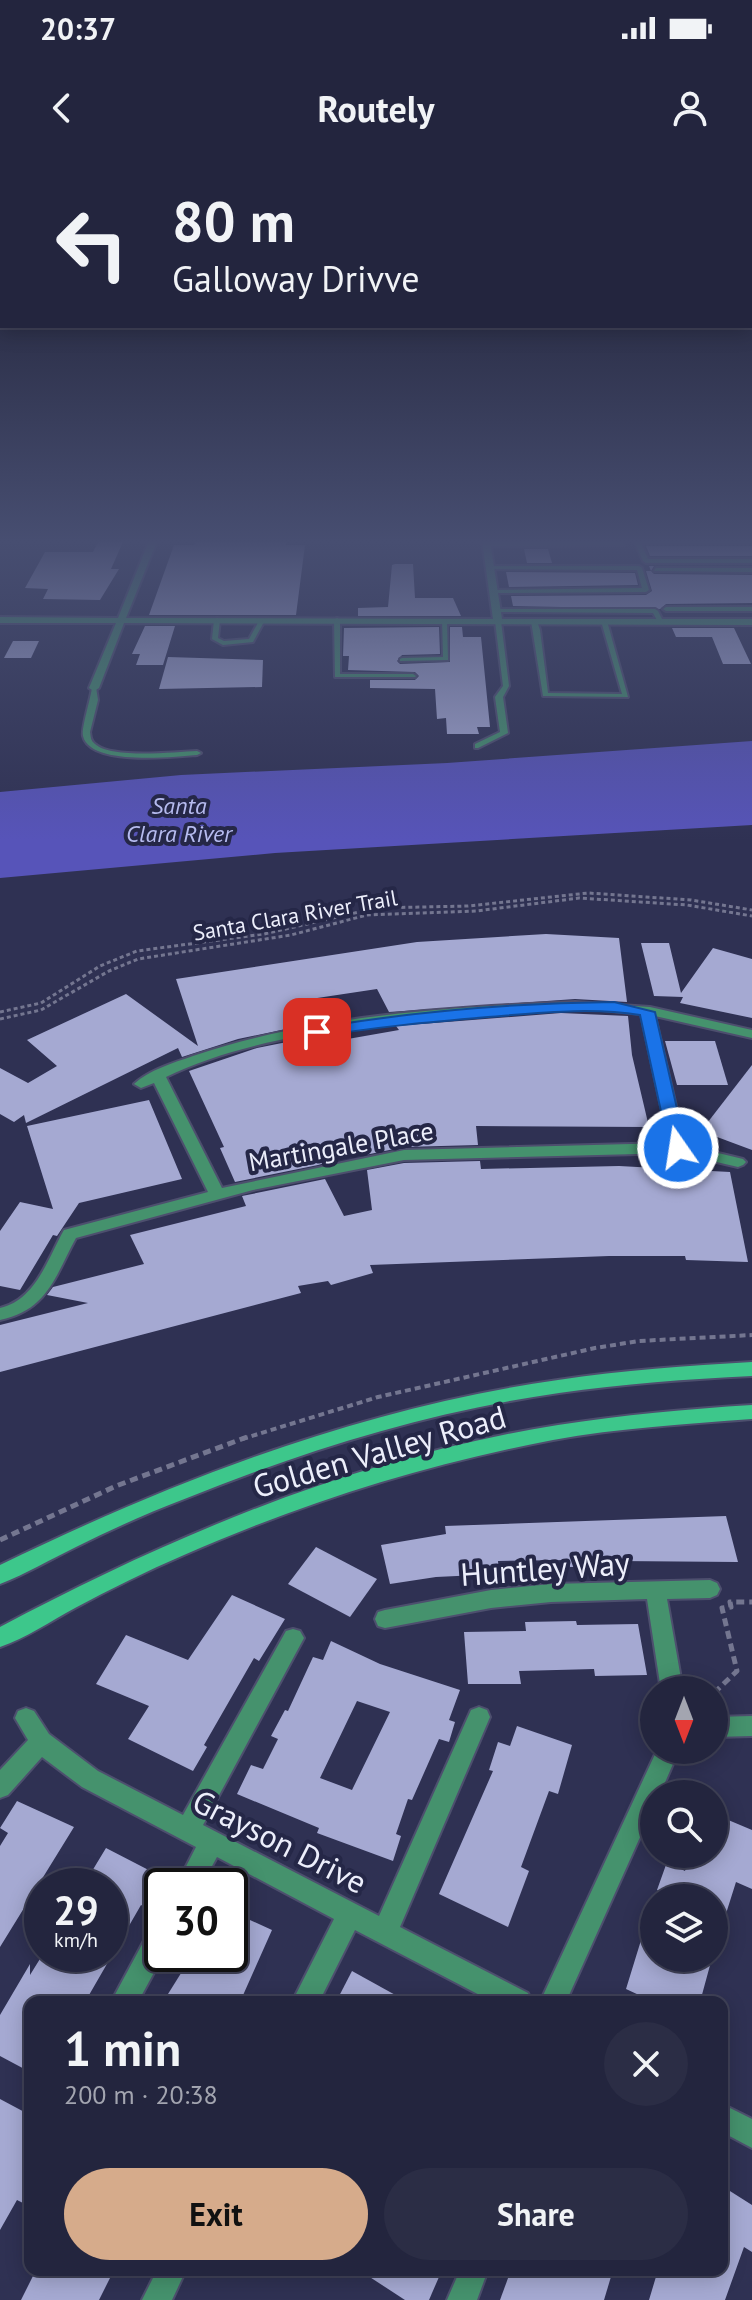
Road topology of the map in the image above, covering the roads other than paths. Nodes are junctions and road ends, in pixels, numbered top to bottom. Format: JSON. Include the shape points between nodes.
{"nodes":[{"id":1,"x":112,"y":641,"type":"edge"},
{"id":2,"x":223,"y":641,"type":"edge"},
{"id":3,"x":251,"y":641,"type":"edge"},
{"id":4,"x":337,"y":641,"type":"edge"},
{"id":5,"x":445,"y":641,"type":"edge"},
{"id":6,"x":500,"y":641,"type":"edge"},
{"id":7,"x":539,"y":641,"type":"edge"},
{"id":8,"x":610,"y":641,"type":"edge"},
{"id":9,"x":402,"y":660,"type":"dead end"},
{"id":10,"x":413,"y":676,"type":"dead end"},
{"id":11,"x":94,"y":688,"type":"joint"},
{"id":12,"x":478,"y":746,"type":"dead end"},
{"id":13,"x":197,"y":753,"type":"dead end"},
{"id":14,"x":647,"y":1012,"type":"junction"},
{"id":15,"x":752,"y":1034,"type":"edge"},
{"id":16,"x":157,"y":1074,"type":"junction"},
{"id":17,"x":141,"y":1084,"type":"dead end"},
{"id":18,"x":678,"y":1148,"type":"junction"},
{"id":19,"x":738,"y":1162,"type":"dead end"},
{"id":20,"x":217,"y":1194,"type":"junction"},
{"id":21,"x":0,"y":1314,"type":"edge"},
{"id":22,"x":752,"y":1369,"type":"edge"},
{"id":23,"x":752,"y":1412,"type":"edge"},
{"id":24,"x":0,"y":1575,"type":"edge"},
{"id":25,"x":710,"y":1589,"type":"dead end"},
{"id":26,"x":656,"y":1592,"type":"junction"},
{"id":27,"x":385,"y":1619,"type":"dead end"},
{"id":28,"x":0,"y":1638,"type":"edge"},
{"id":29,"x":293,"y":1638,"type":"dead end"},
{"id":30,"x":670,"y":1676,"type":"edge"},
{"id":31,"x":479,"y":1717,"type":"dead end"},
{"id":32,"x":26,"y":1718,"type":"dead end"},
{"id":33,"x":752,"y":1726,"type":"edge"},
{"id":34,"x":728,"y":1727,"type":"edge"},
{"id":35,"x":41,"y":1742,"type":"junction"},
{"id":36,"x":662,"y":1764,"type":"edge"},
{"id":37,"x":0,"y":1787,"type":"edge"},
{"id":38,"x":187,"y":1831,"type":"junction"},
{"id":39,"x":211,"y":1844,"type":"junction"},
{"id":40,"x":198,"y":1868,"type":"edge"},
{"id":41,"x":349,"y":1915,"type":"junction"},
{"id":42,"x":385,"y":1932,"type":"junction"},
{"id":43,"x":144,"y":1966,"type":"edge"},
{"id":44,"x":127,"y":1996,"type":"edge"},
{"id":45,"x":308,"y":1996,"type":"edge"},
{"id":46,"x":508,"y":1996,"type":"edge"},
{"id":47,"x":556,"y":1996,"type":"edge"},
{"id":48,"x":728,"y":2120,"type":"edge"},
{"id":49,"x":752,"y":2134,"type":"edge"},
{"id":50,"x":169,"y":2276,"type":"edge"},
{"id":51,"x":472,"y":2276,"type":"edge"},
{"id":52,"x":157,"y":2300,"type":"edge"},
{"id":53,"x":462,"y":2300,"type":"edge"}],
"edges":[{"from":1,"to":11,"type":"street"},
{"from":2,"to":3,"type":"lane"},
{"from":4,"to":10,"type":"lane","via":[[337,676]]},
{"from":5,"to":9,"type":"lane","via":[[446,659]]},
{"from":6,"to":12,"type":"lane","via":[[504,733]]},
{"from":7,"to":8,"type":"lane","via":[[545,695],[626,696]]},
{"from":11,"to":13,"type":"lane","via":[[87,737],[92,746],[136,755]]},
{"from":14,"to":15,"type":"street"},
{"from":14,"to":16,"type":"street","via":[[548,1007],[383,1021],[262,1041]]},
{"from":14,"to":18,"type":"street"},
{"from":16,"to":17,"type":"street"},
{"from":16,"to":20,"type":"street"},
{"from":18,"to":19,"type":"street","name":"Martingale Place"},
{"from":18,"to":20,"type":"street","name":"Martingale Place","via":[[404,1155]]},
{"from":20,"to":21,"type":"street","name":"Martingale Place","via":[[70,1234],[33,1302]]},
{"from":22,"to":24,"type":"main road","name":"Golden Valley Road","via":[[553,1388],[355,1431],[163,1497]]},
{"from":23,"to":28,"type":"main road","name":"Golden Valley Road","via":[[581,1429],[353,1482],[142,1563]]},
{"from":25,"to":26,"type":"street","name":"Huntley Way"},
{"from":26,"to":27,"type":"street","name":"Huntley Way","via":[[506,1597]]},
{"from":26,"to":30,"type":"street"},
{"from":29,"to":38,"type":"street"},
{"from":31,"to":42,"type":"street"},
{"from":32,"to":35,"type":"street","name":"Grayson Drive"},
{"from":33,"to":34,"type":"street"},
{"from":35,"to":37,"type":"street"},
{"from":35,"to":38,"type":"street","name":"Grayson Drive","via":[[90,1779]]},
{"from":36,"to":47,"type":"street"},
{"from":38,"to":39,"type":"street","name":"Grayson Drive"},
{"from":39,"to":40,"type":"street"},
{"from":39,"to":41,"type":"street","name":"Grayson Drive"},
{"from":41,"to":42,"type":"street","name":"Grayson Drive"},
{"from":41,"to":45,"type":"street"},
{"from":42,"to":46,"type":"street","name":"Grayson Drive"},
{"from":43,"to":44,"type":"street"},
{"from":48,"to":49,"type":"street"},
{"from":50,"to":52,"type":"street"},
{"from":51,"to":53,"type":"street"}]}
